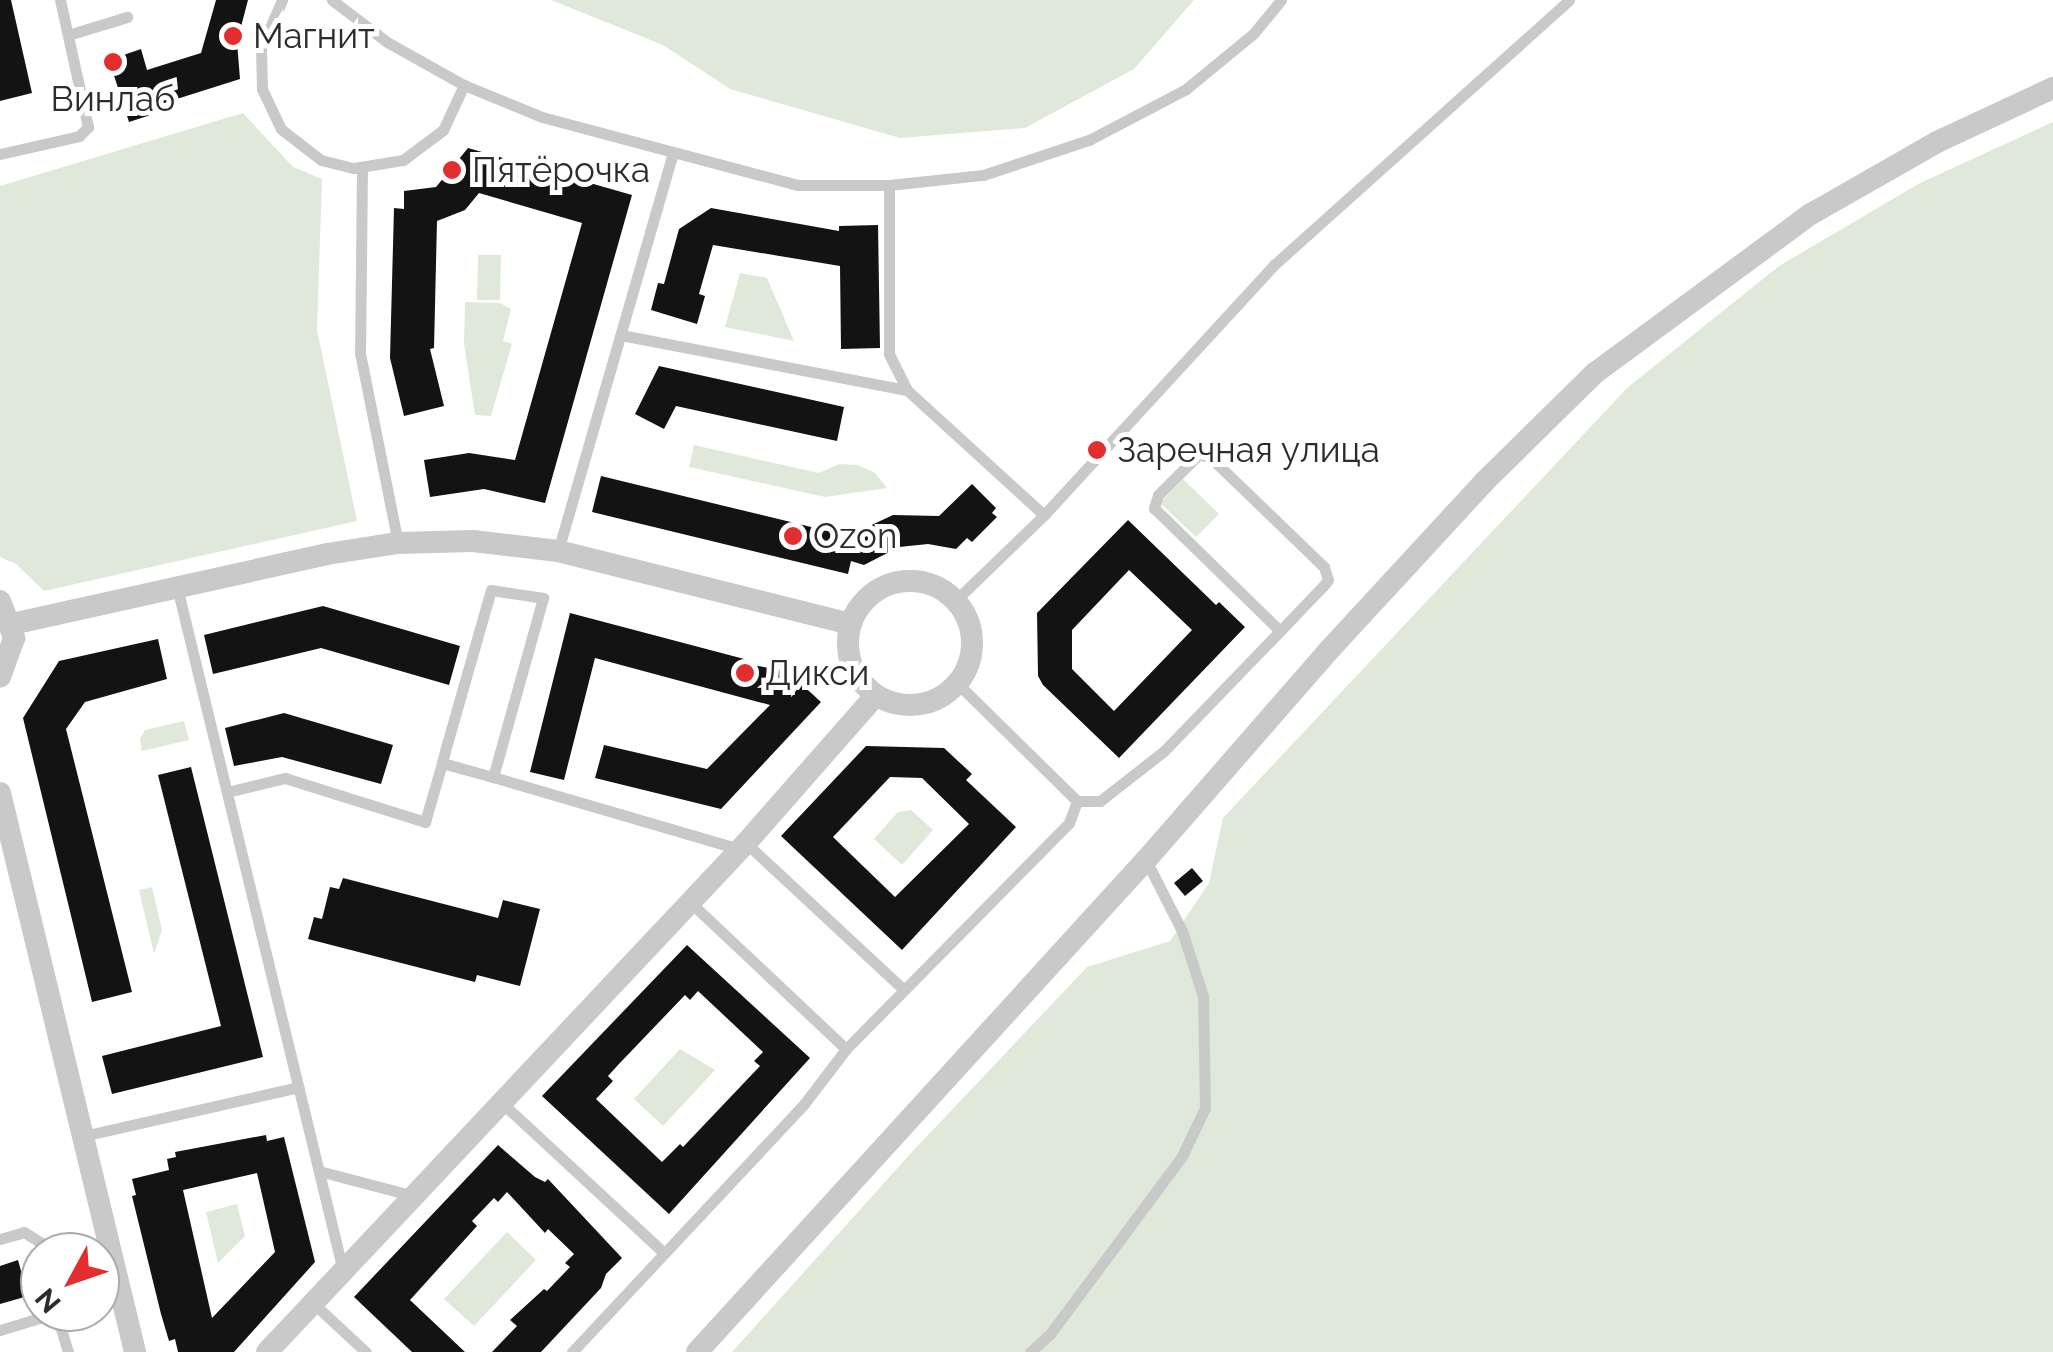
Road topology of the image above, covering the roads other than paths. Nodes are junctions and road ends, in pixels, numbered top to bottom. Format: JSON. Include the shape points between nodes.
{"nodes":[{"id":1,"x":60,"y":0,"type":"edge"},
{"id":2,"x":282,"y":0,"type":"edge"},
{"id":3,"x":332,"y":0,"type":"edge"},
{"id":4,"x":1281,"y":0,"type":"edge"},
{"id":5,"x":1569,"y":0,"type":"edge"},
{"id":6,"x":127,"y":16,"type":"dead end"},
{"id":7,"x":68,"y":35,"type":"junction"},
{"id":8,"x":464,"y":85,"type":"junction"},
{"id":9,"x":2053,"y":88,"type":"edge"},
{"id":10,"x":672,"y":153,"type":"junction"},
{"id":11,"x":0,"y":154,"type":"edge"},
{"id":12,"x":362,"y":168,"type":"junction"},
{"id":13,"x":889,"y":185,"type":"junction"},
{"id":14,"x":621,"y":335,"type":"junction"},
{"id":15,"x":907,"y":390,"type":"junction"},
{"id":16,"x":1044,"y":515,"type":"junction"},
{"id":17,"x":398,"y":543,"type":"junction"},
{"id":18,"x":558,"y":551,"type":"junction"},
{"id":19,"x":177,"y":587,"type":"junction"},
{"id":20,"x":0,"y":601,"type":"edge"},
{"id":21,"x":955,"y":601,"type":"junction"},
{"id":22,"x":12,"y":624,"type":"junction"},
{"id":23,"x":850,"y":624,"type":"junction"},
{"id":24,"x":1280,"y":631,"type":"junction"},
{"id":25,"x":0,"y":677,"type":"edge"},
{"id":26,"x":957,"y":682,"type":"junction"},
{"id":27,"x":876,"y":695,"type":"junction"},
{"id":28,"x":442,"y":763,"type":"junction"},
{"id":29,"x":492,"y":777,"type":"junction"},
{"id":30,"x":227,"y":792,"type":"junction"},
{"id":31,"x":0,"y":793,"type":"edge"},
{"id":32,"x":1078,"y":800,"type":"junction"},
{"id":33,"x":743,"y":846,"type":"junction"},
{"id":34,"x":1146,"y":860,"type":"junction"},
{"id":35,"x":690,"y":902,"type":"junction"},
{"id":36,"x":903,"y":989,"type":"junction"},
{"id":37,"x":846,"y":1049,"type":"junction"},
{"id":38,"x":298,"y":1086,"type":"junction"},
{"id":39,"x":502,"y":1102,"type":"junction"},
{"id":40,"x":83,"y":1136,"type":"junction"},
{"id":41,"x":319,"y":1171,"type":"junction"},
{"id":42,"x":414,"y":1196,"type":"junction"},
{"id":43,"x":664,"y":1253,"type":"junction"},
{"id":44,"x":344,"y":1271,"type":"junction"},
{"id":45,"x":314,"y":1303,"type":"junction"},
{"id":46,"x":134,"y":1352,"type":"edge"},
{"id":47,"x":267,"y":1352,"type":"edge"},
{"id":48,"x":366,"y":1352,"type":"edge"},
{"id":49,"x":572,"y":1352,"type":"edge"},
{"id":50,"x":697,"y":1352,"type":"edge"},
{"id":51,"x":1030,"y":1352,"type":"edge"}],
"edges":[{"from":1,"to":7,"type":"lane"},
{"from":2,"to":12,"type":"lane","via":[[265,32],[259,66],[272,114],[306,152]]},
{"from":3,"to":8,"type":"lane","via":[[387,42]]},
{"from":4,"to":13,"type":"lane","via":[[1253,34],[1186,89],[1089,140],[984,175]]},
{"from":5,"to":16,"type":"lane","via":[[1274,264]]},
{"from":6,"to":7,"type":"lane"},
{"from":7,"to":11,"type":"lane","via":[[88,128]]},
{"from":8,"to":10,"type":"lane","via":[[542,117]]},
{"from":8,"to":12,"type":"lane","via":[[453,116],[432,142],[403,160]]},
{"from":9,"to":34,"type":"street","via":[[1937,142],[1811,214],[1595,374],[1446,524]]},
{"from":10,"to":13,"type":"lane","via":[[797,185]]},
{"from":10,"to":14,"type":"lane"},
{"from":12,"to":17,"type":"lane","via":[[360,353]]},
{"from":13,"to":15,"type":"lane","via":[[889,354]]},
{"from":14,"to":15,"type":"lane"},
{"from":14,"to":18,"type":"lane"},
{"from":15,"to":16,"type":"lane"},
{"from":16,"to":21,"type":"lane"},
{"from":17,"to":18,"type":"street","via":[[474,541]]},
{"from":17,"to":19,"type":"street"},
{"from":18,"to":23,"type":"street"},
{"from":19,"to":22,"type":"street"},
{"from":19,"to":30,"type":"lane"},
{"from":20,"to":22,"type":"street"},
{"from":21,"to":23,"type":"street","via":[[928,584],[896,582],[868,597]]},
{"from":21,"to":26,"type":"street","via":[[972,646]]},
{"from":22,"to":25,"type":"street","via":[[12,652]]},
{"from":23,"to":27,"type":"street","via":[[854,671]]},
{"from":24,"to":24,"type":"lane","via":[[1324,585],[1328,572],[1211,458],[1199,454],[1158,495],[1154,508]]},
{"from":24,"to":32,"type":"lane","via":[[1164,751],[1100,801]]},
{"from":26,"to":27,"type":"street","via":[[923,703]]},
{"from":26,"to":32,"type":"lane"},
{"from":27,"to":33,"type":"street"},
{"from":28,"to":29,"type":"lane"},
{"from":28,"to":29,"type":"lane","via":[[490,590],[543,598]]},
{"from":28,"to":30,"type":"lane","via":[[425,822],[285,778]]},
{"from":29,"to":33,"type":"lane"},
{"from":30,"to":38,"type":"lane"},
{"from":31,"to":40,"type":"street"},
{"from":32,"to":36,"type":"lane","via":[[1069,822]]},
{"from":33,"to":35,"type":"street"},
{"from":33,"to":36,"type":"lane"},
{"from":34,"to":50,"type":"street"},
{"from":34,"to":51,"type":"lane","via":[[1182,931],[1203,996],[1205,1108],[1182,1156]]},
{"from":35,"to":37,"type":"lane"},
{"from":35,"to":39,"type":"street"},
{"from":36,"to":37,"type":"lane"},
{"from":37,"to":43,"type":"lane","via":[[804,1104]]},
{"from":38,"to":40,"type":"lane"},
{"from":38,"to":41,"type":"lane"},
{"from":39,"to":42,"type":"street"},
{"from":39,"to":43,"type":"lane"},
{"from":40,"to":46,"type":"street"},
{"from":41,"to":42,"type":"lane"},
{"from":41,"to":44,"type":"lane"},
{"from":42,"to":44,"type":"street"},
{"from":43,"to":49,"type":"lane"},
{"from":44,"to":45,"type":"street"},
{"from":45,"to":47,"type":"street"},
{"from":45,"to":48,"type":"lane"}]}
